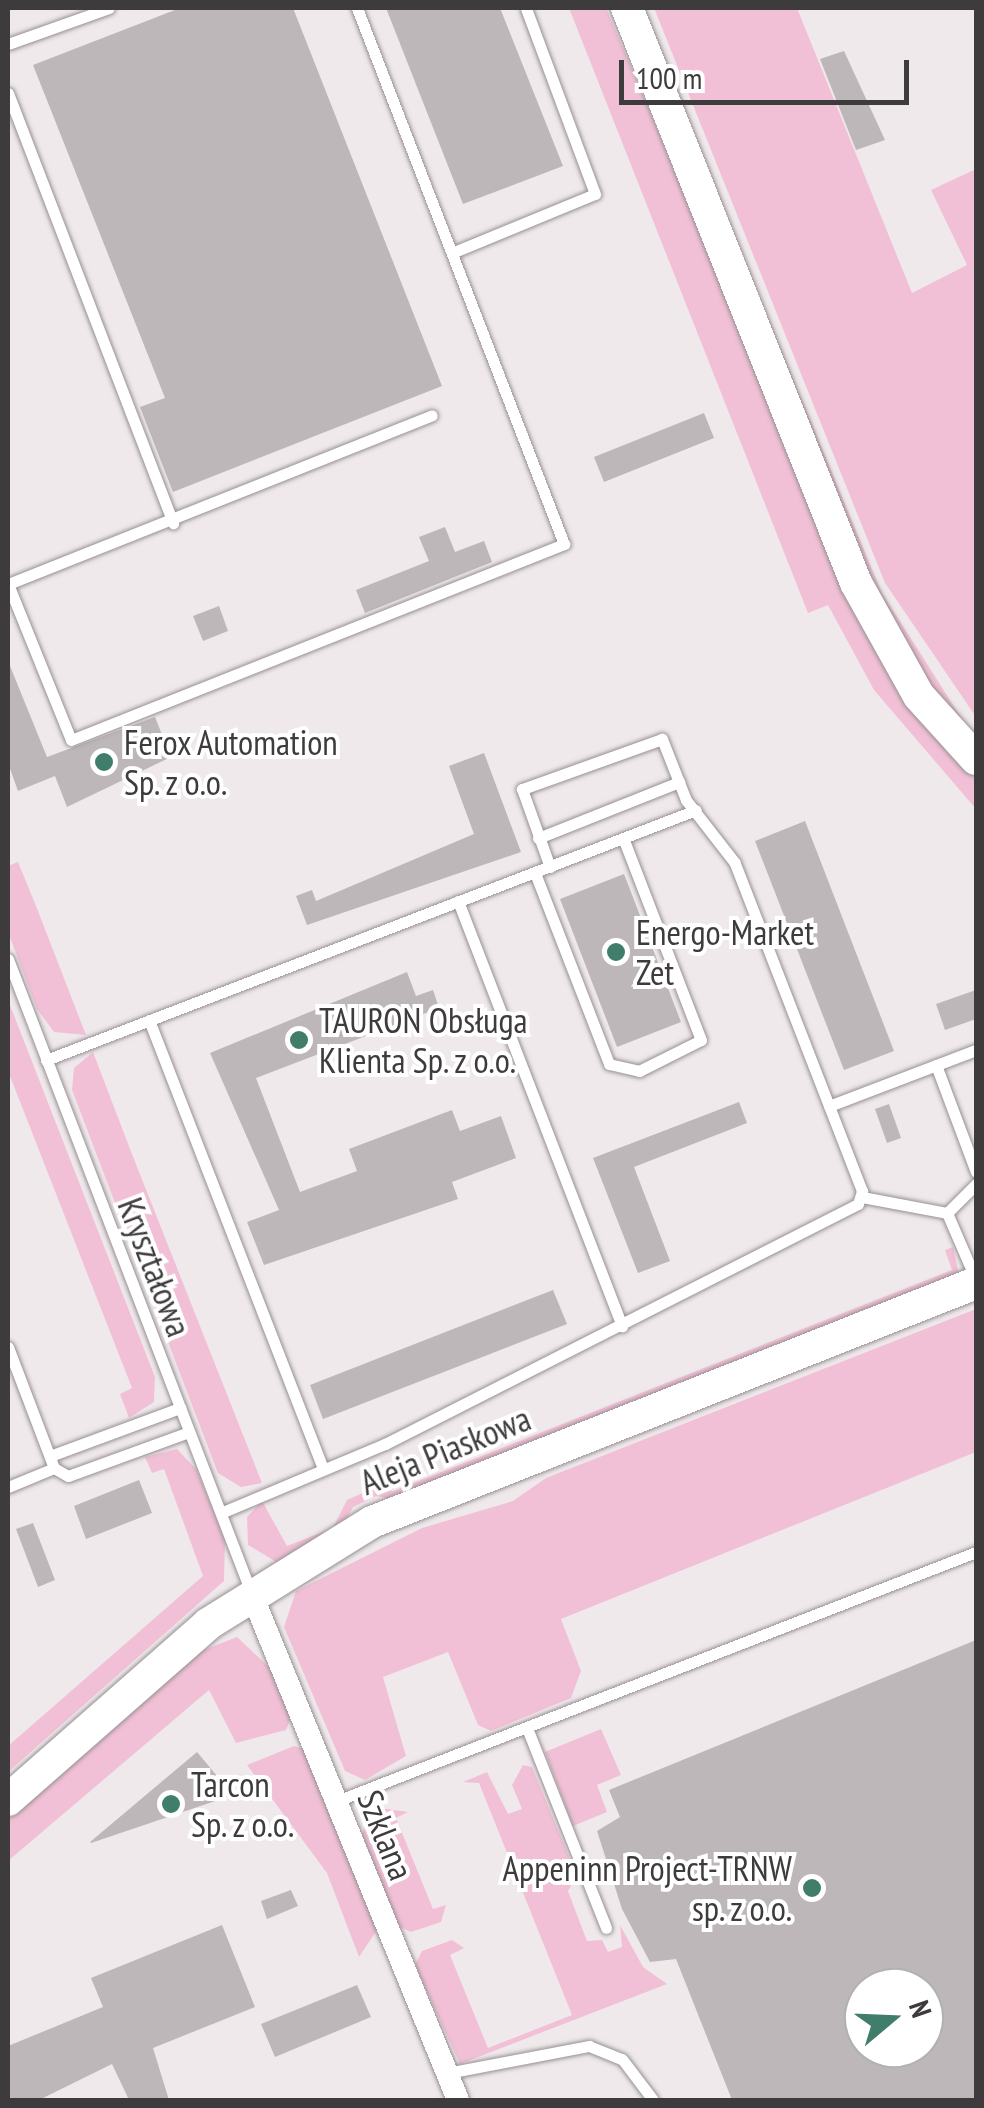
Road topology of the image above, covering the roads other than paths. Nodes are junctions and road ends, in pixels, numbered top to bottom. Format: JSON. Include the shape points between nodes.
{"nodes":[{"id":1,"x":109,"y":8,"type":"edge"},
{"id":2,"x":358,"y":8,"type":"edge"},
{"id":3,"x":526,"y":8,"type":"edge"},
{"id":4,"x":628,"y":8,"type":"edge"},
{"id":5,"x":8,"y":44,"type":"edge"},
{"id":6,"x":8,"y":93,"type":"edge"},
{"id":7,"x":454,"y":252,"type":"junction"},
{"id":8,"x":432,"y":416,"type":"dead end"},
{"id":9,"x":173,"y":522,"type":"junction"},
{"id":10,"x":8,"y":584,"type":"edge"},
{"id":11,"x":976,"y":759,"type":"edge"},
{"id":12,"x":679,"y":782,"type":"junction"},
{"id":13,"x":696,"y":810,"type":"junction"},
{"id":14,"x":538,"y":838,"type":"junction"},
{"id":15,"x":624,"y":840,"type":"junction"},
{"id":16,"x":550,"y":867,"type":"junction"},
{"id":17,"x":535,"y":873,"type":"junction"},
{"id":18,"x":458,"y":901,"type":"junction"},
{"id":19,"x":8,"y":959,"type":"edge"},
{"id":20,"x":149,"y":1020,"type":"junction"},
{"id":21,"x":976,"y":1050,"type":"edge"},
{"id":22,"x":46,"y":1060,"type":"junction"},
{"id":23,"x":936,"y":1065,"type":"junction"},
{"id":24,"x":828,"y":1106,"type":"junction"},
{"id":25,"x":976,"y":1172,"type":"edge"},
{"id":26,"x":976,"y":1184,"type":"edge"},
{"id":27,"x":862,"y":1197,"type":"junction"},
{"id":28,"x":947,"y":1214,"type":"junction"},
{"id":29,"x":976,"y":1282,"type":"edge"},
{"id":30,"x":622,"y":1326,"type":"junction"},
{"id":31,"x":8,"y":1347,"type":"edge"},
{"id":32,"x":180,"y":1408,"type":"junction"},
{"id":33,"x":189,"y":1432,"type":"junction"},
{"id":34,"x":52,"y":1462,"type":"junction"},
{"id":35,"x":322,"y":1467,"type":"junction"},
{"id":36,"x":8,"y":1488,"type":"edge"},
{"id":37,"x":223,"y":1512,"type":"junction"},
{"id":38,"x":976,"y":1552,"type":"edge"},
{"id":39,"x":252,"y":1595,"type":"junction"},
{"id":40,"x":527,"y":1728,"type":"junction"},
{"id":41,"x":8,"y":1800,"type":"edge"},
{"id":42,"x":334,"y":1802,"type":"junction"},
{"id":43,"x":606,"y":1928,"type":"dead end"},
{"id":44,"x":447,"y":2073,"type":"junction"},
{"id":45,"x":458,"y":2100,"type":"edge"},
{"id":46,"x":653,"y":2100,"type":"edge"}],
"edges":[{"from":1,"to":5,"type":"lane"},
{"from":2,"to":7,"type":"lane"},
{"from":3,"to":7,"type":"lane","via":[[595,194]]},
{"from":4,"to":11,"type":"main road","via":[[856,583],[920,696]]},
{"from":6,"to":9,"type":"lane"},
{"from":7,"to":10,"type":"lane","via":[[566,538],[558,550],[71,740]]},
{"from":8,"to":9,"type":"lane"},
{"from":9,"to":10,"type":"lane"},
{"from":12,"to":13,"type":"lane"},
{"from":12,"to":14,"type":"lane"},
{"from":12,"to":14,"type":"lane","via":[[659,736],[532,783],[520,792]]},
{"from":13,"to":15,"type":"lane"},
{"from":13,"to":24,"type":"lane","via":[[734,863]]},
{"from":14,"to":16,"type":"lane"},
{"from":15,"to":16,"type":"lane"},
{"from":15,"to":17,"type":"lane","via":[[701,1040],[639,1071],[609,1064]]},
{"from":16,"to":17,"type":"lane"},
{"from":17,"to":18,"type":"lane"},
{"from":18,"to":20,"type":"lane"},
{"from":18,"to":30,"type":"lane"},
{"from":19,"to":22,"type":"lane","name":"Kryształowa"},
{"from":20,"to":22,"type":"lane"},
{"from":20,"to":35,"type":"lane"},
{"from":21,"to":23,"type":"lane"},
{"from":22,"to":32,"type":"lane","name":"Kryształowa"},
{"from":23,"to":24,"type":"lane"},
{"from":23,"to":25,"type":"lane"},
{"from":24,"to":27,"type":"lane"},
{"from":26,"to":28,"type":"lane"},
{"from":27,"to":28,"type":"lane"},
{"from":27,"to":30,"type":"lane"},
{"from":28,"to":29,"type":"lane"},
{"from":29,"to":39,"type":"main road","name":"Aleja Piaskowa","via":[[372,1522]]},
{"from":30,"to":35,"type":"lane"},
{"from":31,"to":34,"type":"lane"},
{"from":32,"to":33,"type":"lane","name":"Kryształowa"},
{"from":32,"to":34,"type":"lane"},
{"from":33,"to":34,"type":"lane","via":[[68,1476]]},
{"from":33,"to":37,"type":"lane","name":"Kryształowa"},
{"from":34,"to":36,"type":"lane"},
{"from":35,"to":37,"type":"lane"},
{"from":37,"to":39,"type":"lane","name":"Kryształowa"},
{"from":38,"to":40,"type":"lane"},
{"from":39,"to":41,"type":"main road","name":"Aleja Piaskowa"},
{"from":39,"to":42,"type":"street","name":"Szklana"},
{"from":40,"to":42,"type":"lane"},
{"from":40,"to":43,"type":"lane"},
{"from":42,"to":44,"type":"street","name":"Szklana"},
{"from":44,"to":45,"type":"street","name":"Szklana"},
{"from":44,"to":46,"type":"lane","via":[[589,2046],[622,2059]]}]}
